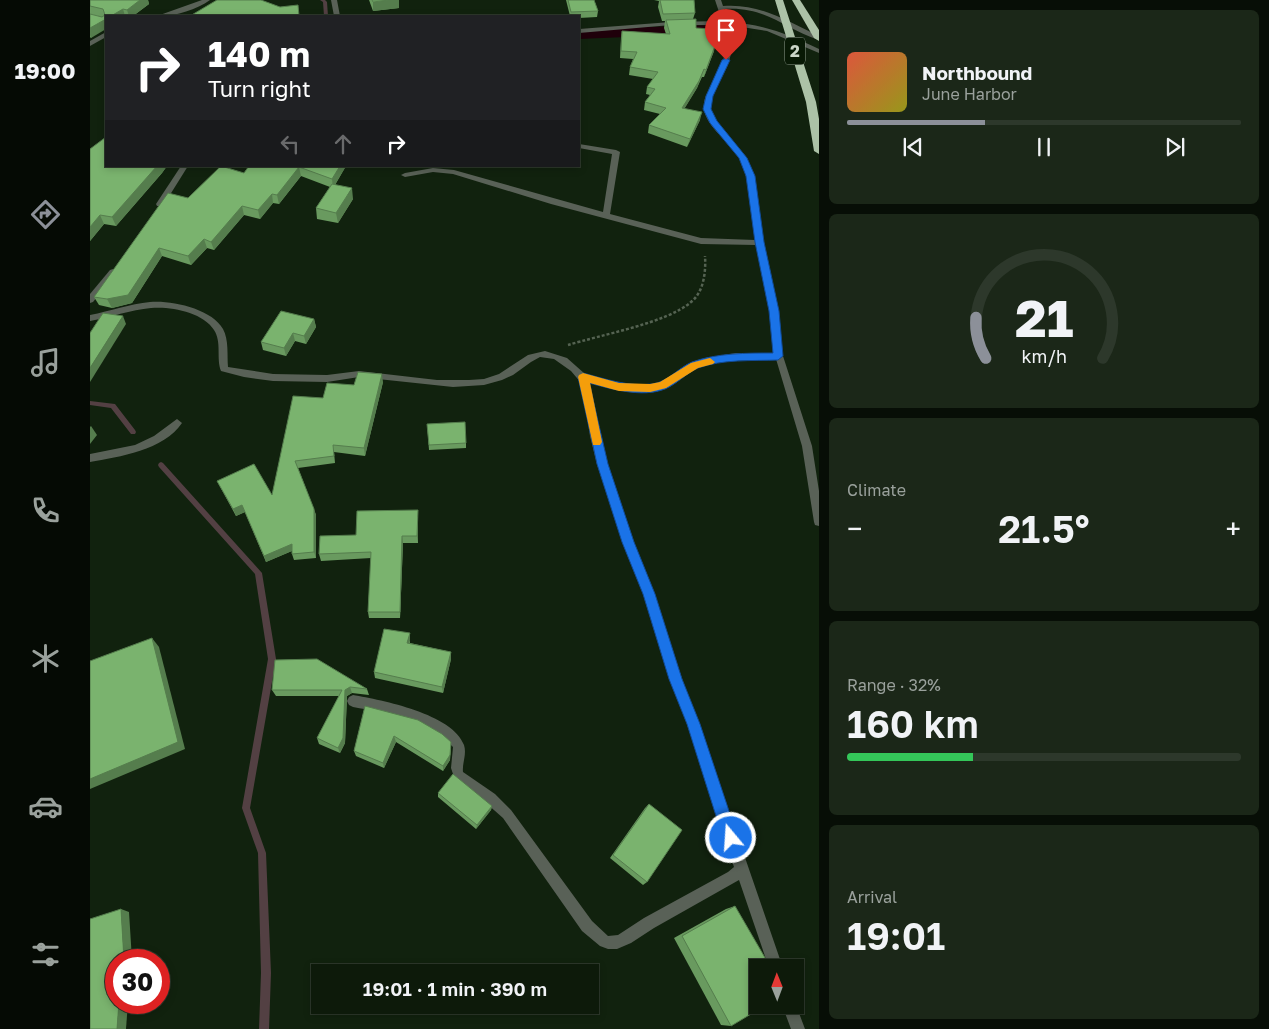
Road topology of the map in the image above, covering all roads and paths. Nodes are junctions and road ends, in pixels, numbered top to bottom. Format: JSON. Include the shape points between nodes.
{"nodes":[{"id":1,"x":207,"y":0,"type":"edge"},
{"id":2,"x":334,"y":0,"type":"edge"},
{"id":3,"x":718,"y":0,"type":"edge"},
{"id":4,"x":779,"y":0,"type":"edge"},
{"id":5,"x":796,"y":0,"type":"edge"},
{"id":6,"x":720,"y":8,"type":"junction"},
{"id":7,"x":163,"y":15,"type":"edge"},
{"id":8,"x":337,"y":15,"type":"edge"},
{"id":9,"x":727,"y":29,"type":"junction"},
{"id":10,"x":580,"y":31,"type":"edge"},
{"id":11,"x":105,"y":35,"type":"edge"},
{"id":12,"x":819,"y":38,"type":"edge"},
{"id":13,"x":90,"y":44,"type":"edge"},
{"id":14,"x":819,"y":50,"type":"edge"},
{"id":15,"x":580,"y":146,"type":"edge"},
{"id":16,"x":819,"y":151,"type":"edge"},
{"id":17,"x":184,"y":167,"type":"edge"},
{"id":18,"x":405,"y":175,"type":"dead end"},
{"id":19,"x":155,"y":212,"type":"edge"},
{"id":20,"x":606,"y":215,"type":"junction"},
{"id":21,"x":701,"y":241,"type":"junction"},
{"id":22,"x":759,"y":242,"type":"junction"},
{"id":23,"x":116,"y":268,"type":"edge"},
{"id":24,"x":90,"y":300,"type":"edge"},
{"id":25,"x":90,"y":318,"type":"edge"},
{"id":26,"x":544,"y":354,"type":"junction"},
{"id":27,"x":778,"y":356,"type":"junction"},
{"id":28,"x":583,"y":377,"type":"junction"},
{"id":29,"x":177,"y":423,"type":"dead end"},
{"id":30,"x":90,"y":458,"type":"edge"},
{"id":31,"x":819,"y":522,"type":"edge"},
{"id":32,"x":353,"y":701,"type":"dead end"},
{"id":33,"x":741,"y":869,"type":"junction"},
{"id":34,"x":773,"y":959,"type":"edge"},
{"id":35,"x":792,"y":1014,"type":"edge"},
{"id":36,"x":798,"y":1029,"type":"edge"}],
"edges":[{"from":1,"to":7,"type":"street"},
{"from":2,"to":8,"type":"street"},
{"from":3,"to":6,"type":"street"},
{"from":4,"to":16,"type":"highway","number":"2","via":[[811,102]]},
{"from":5,"to":12,"type":"highway","number":"2"},
{"from":6,"to":9,"type":"street"},
{"from":6,"to":12,"type":"street","via":[[754,8]]},
{"from":9,"to":10,"type":"street","via":[[650,25]]},
{"from":9,"to":14,"type":"street","via":[[764,29]]},
{"from":9,"to":22,"type":"street","via":[[728,53],[709,96],[707,109],[713,122],[737,148],[747,166]]},
{"from":11,"to":13,"type":"street"},
{"from":15,"to":20,"type":"street","via":[[616,152]]},
{"from":17,"to":19,"type":"street"},
{"from":18,"to":20,"type":"street","via":[[433,170],[454,172]]},
{"from":20,"to":21,"type":"street"},
{"from":21,"to":22,"type":"street"},
{"from":21,"to":26,"type":"path","via":[[706,260],[702,289],[692,302],[676,312]]},
{"from":22,"to":27,"type":"street","via":[[771,291]]},
{"from":23,"to":24,"type":"street"},
{"from":25,"to":26,"type":"street","via":[[151,305],[199,313],[219,330],[224,369],[259,378],[330,378],[362,374],[470,383],[498,378],[524,361]]},
{"from":26,"to":28,"type":"street","via":[[555,356]]},
{"from":27,"to":28,"type":"street","via":[[739,357],[695,365],[663,386],[650,388],[619,387]]},
{"from":27,"to":31,"type":"street","via":[[807,446]]},
{"from":28,"to":33,"type":"street","via":[[602,464]]},
{"from":29,"to":30,"type":"street","via":[[153,442],[118,454]]},
{"from":32,"to":33,"type":"street","via":[[382,705],[422,719],[457,742],[460,777],[496,802],[507,814],[587,926],[606,941],[622,940],[734,877]]},
{"from":33,"to":34,"type":"street"},
{"from":35,"to":36,"type":"street"}]}
